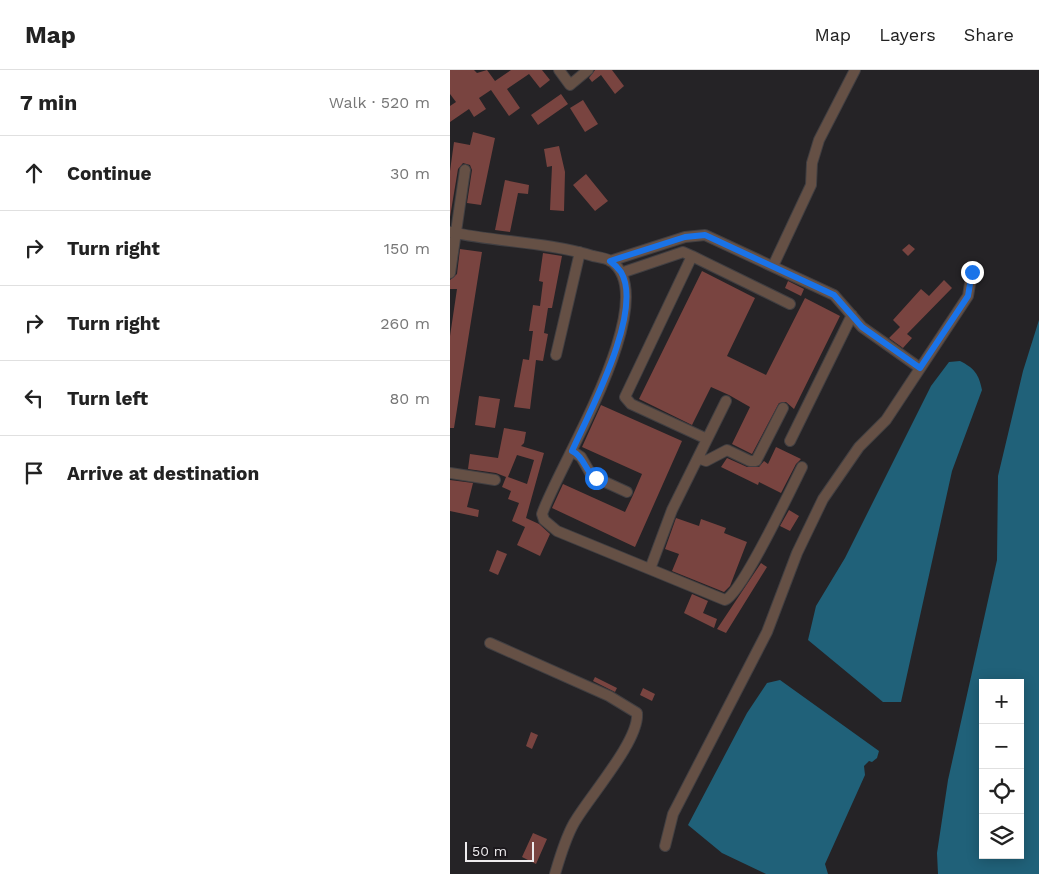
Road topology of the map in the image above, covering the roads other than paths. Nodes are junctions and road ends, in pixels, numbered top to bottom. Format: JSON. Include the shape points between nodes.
{"nodes":[{"id":1,"x":559,"y":70,"type":"edge"},
{"id":2,"x":588,"y":70,"type":"edge"},
{"id":3,"x":855,"y":70,"type":"edge"},
{"id":4,"x":465,"y":170,"type":"dead end"},
{"id":5,"x":453,"y":232,"type":"edge"},
{"id":6,"x":580,"y":252,"type":"junction"},
{"id":7,"x":692,"y":256,"type":"junction"},
{"id":8,"x":610,"y":261,"type":"junction"},
{"id":9,"x":773,"y":266,"type":"junction"},
{"id":10,"x":972,"y":272,"type":"dead end"},
{"id":11,"x":450,"y":273,"type":"edge"},
{"id":12,"x":622,"y":273,"type":"junction"},
{"id":13,"x":790,"y":304,"type":"dead end"},
{"id":14,"x":852,"y":316,"type":"junction"},
{"id":15,"x":556,"y":355,"type":"dead end"},
{"id":16,"x":920,"y":368,"type":"junction"},
{"id":17,"x":726,"y":401,"type":"dead end"},
{"id":18,"x":783,"y":408,"type":"dead end"},
{"id":19,"x":708,"y":438,"type":"junction"},
{"id":20,"x":790,"y":441,"type":"dead end"},
{"id":21,"x":572,"y":451,"type":"junction"},
{"id":22,"x":698,"y":458,"type":"junction"},
{"id":23,"x":802,"y":467,"type":"dead end"},
{"id":24,"x":450,"y":473,"type":"edge"},
{"id":25,"x":495,"y":480,"type":"dead end"},
{"id":26,"x":627,"y":492,"type":"dead end"},
{"id":27,"x":650,"y":569,"type":"junction"},
{"id":28,"x":490,"y":643,"type":"dead end"},
{"id":29,"x":665,"y":846,"type":"dead end"},
{"id":30,"x":555,"y":874,"type":"edge"}],
"edges":[{"from":1,"to":2,"type":"street","via":[[570,85]]},
{"from":3,"to":9,"type":"street","via":[[819,140],[812,163],[811,185]]},
{"from":4,"to":5,"type":"street"},
{"from":5,"to":6,"type":"street"},
{"from":5,"to":11,"type":"street"},
{"from":6,"to":8,"type":"street"},
{"from":6,"to":15,"type":"street"},
{"from":7,"to":12,"type":"street","via":[[683,252]]},
{"from":7,"to":13,"type":"street"},
{"from":7,"to":19,"type":"street","via":[[625,397],[631,404]]},
{"from":8,"to":9,"type":"street","via":[[693,235],[715,239]]},
{"from":8,"to":12,"type":"street"},
{"from":9,"to":14,"type":"street","via":[[834,295]]},
{"from":10,"to":16,"type":"street","via":[[968,296]]},
{"from":12,"to":21,"type":"street","via":[[626,297],[622,329],[606,376]]},
{"from":14,"to":16,"type":"street","via":[[862,327]]},
{"from":14,"to":20,"type":"street"},
{"from":16,"to":29,"type":"street","via":[[886,420],[859,447],[823,499],[767,632],[674,814]]},
{"from":17,"to":19,"type":"street"},
{"from":18,"to":22,"type":"street","via":[[756,461],[727,450],[706,461]]},
{"from":19,"to":22,"type":"street"},
{"from":21,"to":26,"type":"street","via":[[581,457],[592,476]]},
{"from":21,"to":27,"type":"street","via":[[542,517],[557,531]]},
{"from":22,"to":27,"type":"street","via":[[672,510]]},
{"from":23,"to":27,"type":"street","via":[[762,547],[729,598],[721,599]]},
{"from":24,"to":25,"type":"street"},
{"from":28,"to":30,"type":"street","via":[[609,696],[637,713],[636,726],[611,771],[574,822]]}]}
